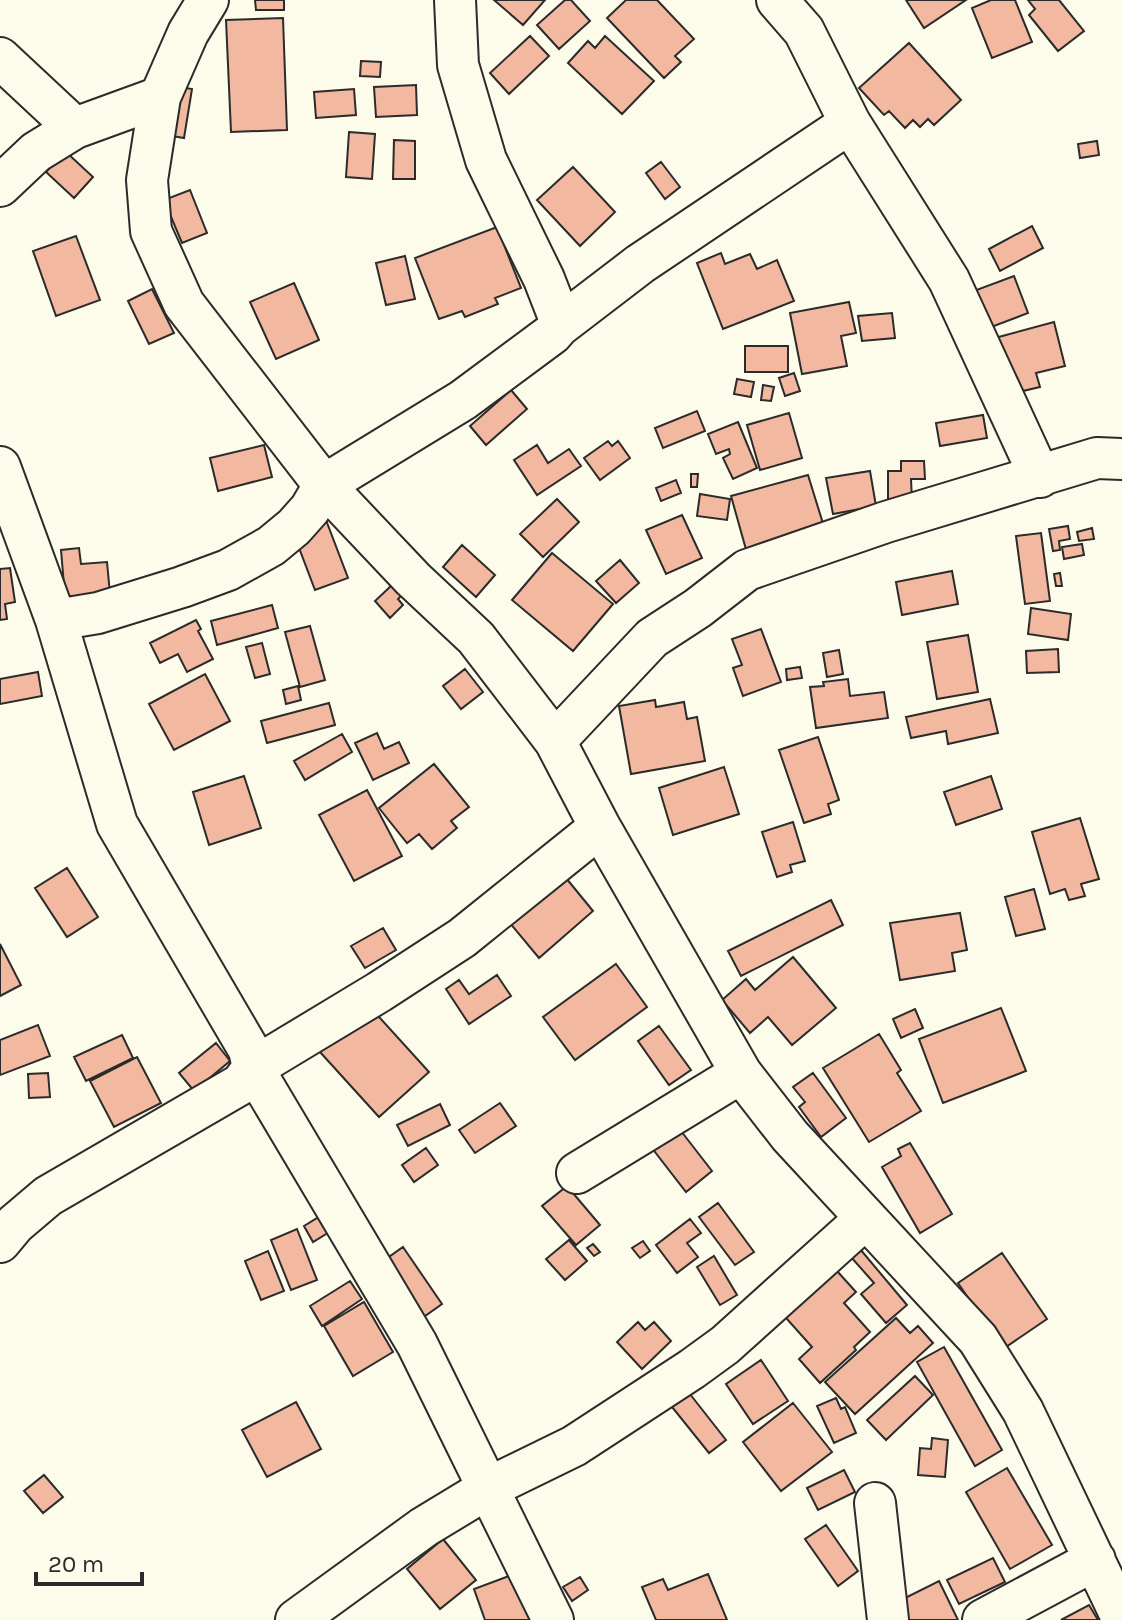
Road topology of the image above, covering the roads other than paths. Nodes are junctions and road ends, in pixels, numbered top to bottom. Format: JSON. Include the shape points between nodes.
{"nodes":[{"id":1,"x":208,"y":0,"type":"edge"},
{"id":2,"x":455,"y":0,"type":"edge"},
{"id":3,"x":777,"y":0,"type":"edge"},
{"id":4,"x":0,"y":58,"type":"edge"},
{"id":5,"x":160,"y":97,"type":"junction"},
{"id":6,"x":850,"y":123,"type":"junction"},
{"id":7,"x":75,"y":128,"type":"junction"},
{"id":8,"x":0,"y":186,"type":"edge"},
{"id":9,"x":559,"y":326,"type":"junction"},
{"id":10,"x":1122,"y":459,"type":"edge"},
{"id":11,"x":0,"y":467,"type":"edge"},
{"id":12,"x":1040,"y":477,"type":"junction"},
{"id":13,"x":324,"y":485,"type":"junction"},
{"id":14,"x":56,"y":620,"type":"junction"},
{"id":15,"x":555,"y":741,"type":"junction"},
{"id":16,"x":600,"y":827,"type":"junction"},
{"id":17,"x":253,"y":1068,"type":"junction"},
{"id":18,"x":741,"y":1073,"type":"junction"},
{"id":19,"x":577,"y":1173,"type":"dead end"},
{"id":20,"x":865,"y":1219,"type":"junction"},
{"id":21,"x":0,"y":1242,"type":"edge"},
{"id":22,"x":490,"y":1487,"type":"junction"},
{"id":23,"x":875,"y":1503,"type":"dead end"},
{"id":24,"x":1095,"y":1560,"type":"junction"},
{"id":25,"x":1122,"y":1618,"type":"edge"},
{"id":26,"x":296,"y":1620,"type":"edge"},
{"id":27,"x":553,"y":1620,"type":"edge"},
{"id":28,"x":888,"y":1620,"type":"edge"},
{"id":29,"x":983,"y":1620,"type":"edge"}],
"edges":[{"from":1,"to":5,"type":"street"},
{"from":2,"to":9,"type":"street","via":[[458,65],[486,160],[544,279]]},
{"from":3,"to":6,"type":"street","via":[[804,31]]},
{"from":4,"to":7,"type":"street"},
{"from":5,"to":7,"type":"street"},
{"from":5,"to":13,"type":"street","via":[[147,180],[151,231],[184,304]]},
{"from":6,"to":9,"type":"street","via":[[674,239]]},
{"from":6,"to":12,"type":"street","via":[[949,280]]},
{"from":7,"to":8,"type":"street","via":[[36,152]]},
{"from":9,"to":13,"type":"street","via":[[463,400]]},
{"from":10,"to":12,"type":"street","via":[[1097,458]]},
{"from":11,"to":14,"type":"street"},
{"from":12,"to":15,"type":"street","via":[[747,570],[652,638]]},
{"from":13,"to":14,"type":"street","via":[[294,527],[228,570],[136,603]]},
{"from":13,"to":15,"type":"street","via":[[476,638]]},
{"from":14,"to":17,"type":"street","via":[[117,824],[249,1050]]},
{"from":15,"to":16,"type":"street"},
{"from":16,"to":17,"type":"street","via":[[462,938]]},
{"from":16,"to":18,"type":"street"},
{"from":17,"to":21,"type":"street","via":[[241,1084],[48,1196]]},
{"from":17,"to":22,"type":"street","via":[[417,1344]]},
{"from":18,"to":19,"type":"street"},
{"from":18,"to":20,"type":"street"},
{"from":20,"to":22,"type":"street","via":[[714,1353],[574,1446]]},
{"from":20,"to":24,"type":"street","via":[[978,1339],[1023,1411]]},
{"from":22,"to":26,"type":"street","via":[[424,1527]]},
{"from":22,"to":27,"type":"street"},
{"from":23,"to":28,"type":"street"},
{"from":24,"to":25,"type":"street"},
{"from":24,"to":29,"type":"street"}]}
